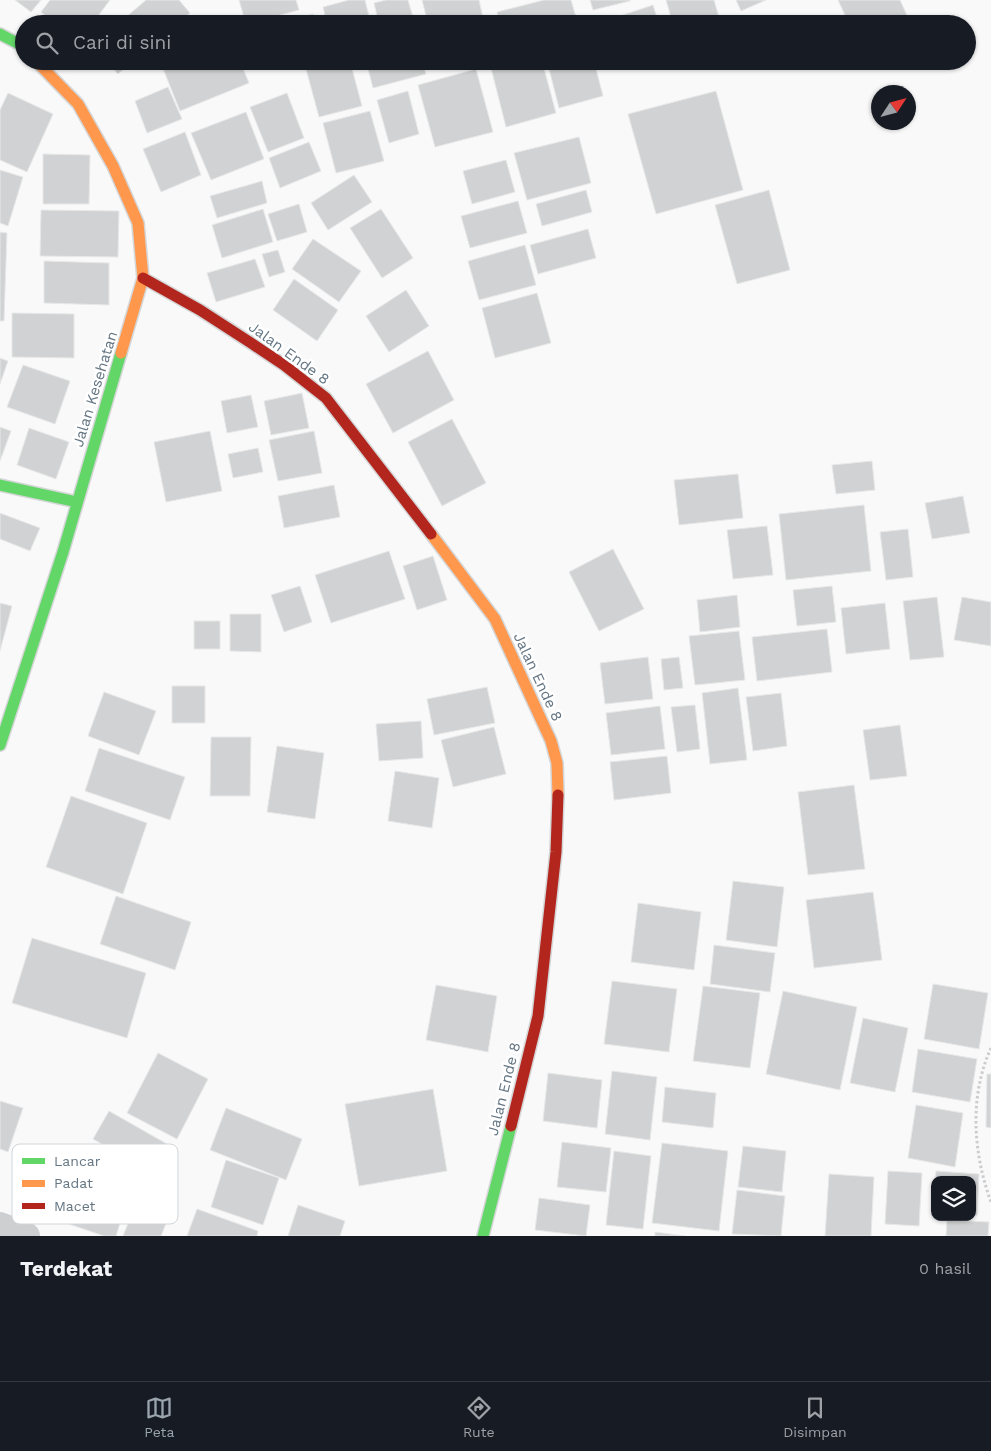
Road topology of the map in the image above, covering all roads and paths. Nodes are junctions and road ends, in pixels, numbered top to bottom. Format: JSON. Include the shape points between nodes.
{"nodes":[{"id":1,"x":0,"y":34,"type":"edge"},
{"id":2,"x":15,"y":42,"type":"edge"},
{"id":3,"x":45,"y":70,"type":"edge"},
{"id":4,"x":143,"y":278,"type":"junction"},
{"id":5,"x":0,"y":485,"type":"edge"},
{"id":6,"x":77,"y":502,"type":"junction"},
{"id":7,"x":0,"y":745,"type":"edge"},
{"id":8,"x":991,"y":1048,"type":"edge"},
{"id":9,"x":991,"y":1202,"type":"edge"},
{"id":10,"x":0,"y":1226,"type":"edge"},
{"id":11,"x":26,"y":1236,"type":"edge"},
{"id":12,"x":483,"y":1236,"type":"edge"}],
"edges":[{"from":1,"to":2,"type":"main road"},
{"from":3,"to":4,"type":"main road","name":"Jalan Kesehatan","via":[[78,104],[113,166],[138,223]]},
{"from":4,"to":6,"type":"main road","name":"Jalan Kesehatan"},
{"from":4,"to":12,"type":"main road","name":"Jalan Ende 8","via":[[251,343],[326,398],[495,619],[551,741],[557,763],[556,852],[538,1016]]},
{"from":5,"to":6,"type":"main road"},
{"from":6,"to":7,"type":"main road","name":"Jalan Kesehatan"},
{"from":8,"to":9,"type":"path","via":[[982,1067],[976,1106],[976,1139]]},
{"from":10,"to":11,"type":"street"}]}
